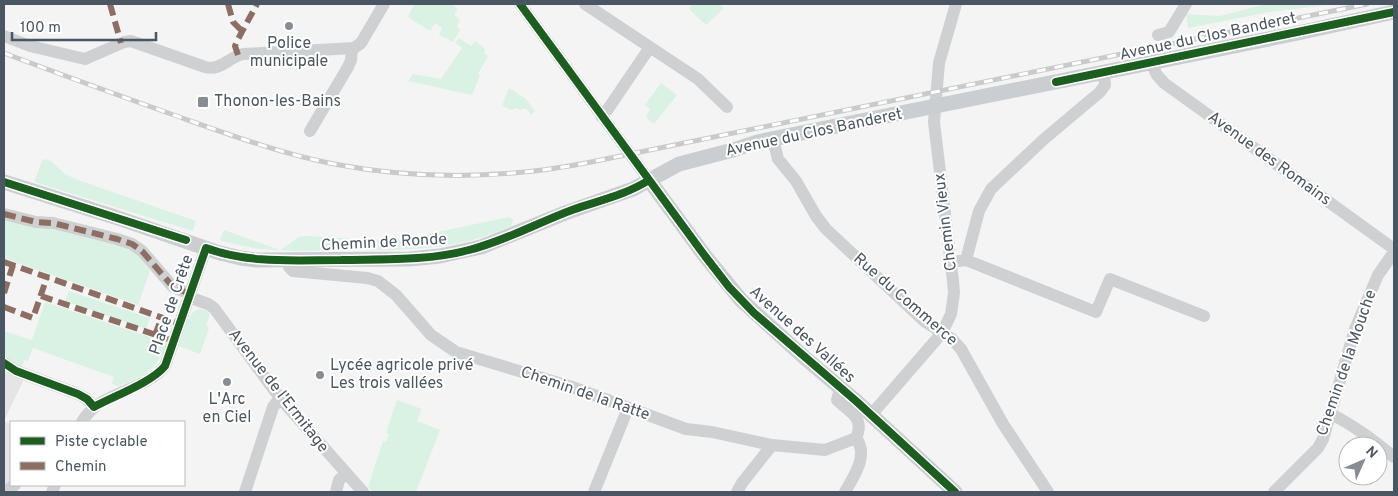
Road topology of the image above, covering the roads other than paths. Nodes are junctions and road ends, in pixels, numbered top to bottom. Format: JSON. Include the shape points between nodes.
{"nodes":[{"id":1,"x":384,"y":4,"type":"edge"},
{"id":2,"x":585,"y":4,"type":"edge"},
{"id":3,"x":956,"y":4,"type":"edge"},
{"id":4,"x":1186,"y":4,"type":"edge"},
{"id":5,"x":527,"y":7,"type":"edge"},
{"id":6,"x":1394,"y":12,"type":"edge"},
{"id":7,"x":1158,"y":35,"type":"dead end"},
{"id":8,"x":4,"y":36,"type":"edge"},
{"id":9,"x":650,"y":47,"type":"junction"},
{"id":10,"x":352,"y":48,"type":"junction"},
{"id":11,"x":1151,"y":63,"type":"junction"},
{"id":12,"x":1104,"y":72,"type":"junction"},
{"id":13,"x":727,"y":107,"type":"dead end"},
{"id":14,"x":936,"y":107,"type":"junction"},
{"id":15,"x":601,"y":116,"type":"junction"},
{"id":16,"x":310,"y":131,"type":"dead end"},
{"id":17,"x":773,"y":139,"type":"junction"},
{"id":18,"x":649,"y":180,"type":"junction"},
{"id":19,"x":4,"y":182,"type":"edge"},
{"id":20,"x":4,"y":214,"type":"edge"},
{"id":21,"x":206,"y":248,"type":"junction"},
{"id":22,"x":1394,"y":251,"type":"edge"},
{"id":23,"x":288,"y":260,"type":"junction"},
{"id":24,"x":966,"y":260,"type":"junction"},
{"id":25,"x":951,"y":262,"type":"junction"},
{"id":26,"x":190,"y":295,"type":"junction"},
{"id":27,"x":1204,"y":316,"type":"dead end"},
{"id":28,"x":942,"y":333,"type":"junction"},
{"id":29,"x":4,"y":363,"type":"edge"},
{"id":30,"x":840,"y":388,"type":"junction"},
{"id":31,"x":280,"y":398,"type":"junction"},
{"id":32,"x":94,"y":407,"type":"junction"},
{"id":33,"x":628,"y":408,"type":"junction"},
{"id":34,"x":1331,"y":414,"type":"junction"},
{"id":35,"x":871,"y":415,"type":"junction"},
{"id":36,"x":83,"y":421,"type":"edge"},
{"id":37,"x":856,"y":438,"type":"junction"},
{"id":38,"x":772,"y":445,"type":"junction"},
{"id":39,"x":1394,"y":457,"type":"edge"},
{"id":40,"x":345,"y":474,"type":"junction"},
{"id":41,"x":245,"y":492,"type":"edge"},
{"id":42,"x":336,"y":492,"type":"edge"},
{"id":43,"x":363,"y":492,"type":"edge"},
{"id":44,"x":594,"y":492,"type":"edge"},
{"id":45,"x":737,"y":492,"type":"edge"},
{"id":46,"x":845,"y":492,"type":"edge"},
{"id":47,"x":955,"y":492,"type":"edge"},
{"id":48,"x":1048,"y":492,"type":"edge"},
{"id":49,"x":1274,"y":492,"type":"edge"}],
"edges":[{"from":1,"to":10,"type":"street","via":[[360,43]]},
{"from":2,"to":9,"type":"street"},
{"from":3,"to":14,"type":"street","name":"Chemin Vieux","via":[[938,68]]},
{"from":4,"to":7,"type":"street","via":[[1169,32]]},
{"from":5,"to":15,"type":"street"},
{"from":6,"to":11,"type":"main road","name":"Avenue du Clos Banderet"},
{"from":8,"to":10,"type":"street","via":[[30,46],[85,59],[128,41],[209,68],[247,53]]},
{"from":9,"to":13,"type":"street","via":[[703,83]]},
{"from":9,"to":15,"type":"street"},
{"from":10,"to":16,"type":"street","via":[[348,67]]},
{"from":11,"to":12,"type":"main road","name":"Avenue du Clos Banderet"},
{"from":11,"to":22,"type":"street","name":"Avenue des Romains","via":[[1164,83]]},
{"from":12,"to":14,"type":"main road","name":"Avenue du Clos Banderet"},
{"from":12,"to":24,"type":"street","via":[[1105,85],[1100,92],[991,189],[978,211]]},
{"from":14,"to":17,"type":"main road","name":"Avenue du Clos Banderet"},
{"from":14,"to":25,"type":"street","name":"Chemin Vieux","via":[[934,127]]},
{"from":15,"to":18,"type":"street"},
{"from":17,"to":18,"type":"main road","name":"Avenue du Clos Banderet","via":[[679,164]]},
{"from":17,"to":28,"type":"street","name":"Rue du Commerce","via":[[778,159],[826,229],[924,321]]},
{"from":18,"to":23,"type":"main road","name":"Chemin de Ronde","via":[[633,189],[468,251],[410,259]]},
{"from":18,"to":30,"type":"main road","name":"Avenue des Vallées","via":[[741,300]]},
{"from":19,"to":21,"type":"main road","name":"Chemin de Ronde"},
{"from":20,"to":26,"type":"street","name":"Place de Crête","via":[[132,244],[142,251],[172,287]]},
{"from":21,"to":23,"type":"main road","name":"Chemin de Ronde","via":[[248,259]]},
{"from":21,"to":26,"type":"street","name":"Place de Crête"},
{"from":22,"to":34,"type":"street","name":"Chemin de la Mouche","via":[[1378,275],[1355,329]]},
{"from":23,"to":33,"type":"street","name":"Chemin de la Ratte","via":[[293,271],[366,278],[382,284],[431,335],[456,352],[572,387]]},
{"from":24,"to":25,"type":"street"},
{"from":24,"to":27,"type":"street","via":[[1096,312],[1110,279]]},
{"from":25,"to":28,"type":"street","name":"Chemin Vieux","via":[[954,293],[951,314]]},
{"from":26,"to":31,"type":"street","name":"Avenue de l'Ermitage","via":[[214,308]]},
{"from":26,"to":32,"type":"street","name":"Place de Crête","via":[[163,368]]},
{"from":28,"to":35,"type":"street","name":"Chemin Vieux"},
{"from":28,"to":48,"type":"street","name":"Rue du Commerce","via":[[961,349],[1003,424]]},
{"from":29,"to":32,"type":"street","via":[[16,371],[82,395]]},
{"from":30,"to":35,"type":"main road","name":"Avenue des Vallées"},
{"from":30,"to":37,"type":"street","via":[[837,400],[860,424]]},
{"from":31,"to":40,"type":"street","name":"Avenue de l'Ermitage"},
{"from":31,"to":41,"type":"street","via":[[273,407]]},
{"from":32,"to":36,"type":"street"},
{"from":33,"to":38,"type":"street","name":"Chemin de la Ratte","via":[[686,429]]},
{"from":33,"to":44,"type":"street"},
{"from":34,"to":39,"type":"street","via":[[1368,436]]},
{"from":34,"to":49,"type":"street","name":"Chemin de la Mouche","via":[[1318,448]]},
{"from":35,"to":47,"type":"main road","name":"Avenue des Vallées"},
{"from":37,"to":38,"type":"street","name":"Chemin de la Ratte","via":[[825,450]]},
{"from":37,"to":46,"type":"street","via":[[862,452]]},
{"from":38,"to":45,"type":"street"},
{"from":40,"to":42,"type":"street","via":[[339,480]]},
{"from":40,"to":43,"type":"street","name":"Avenue de l'Ermitage"}]}
